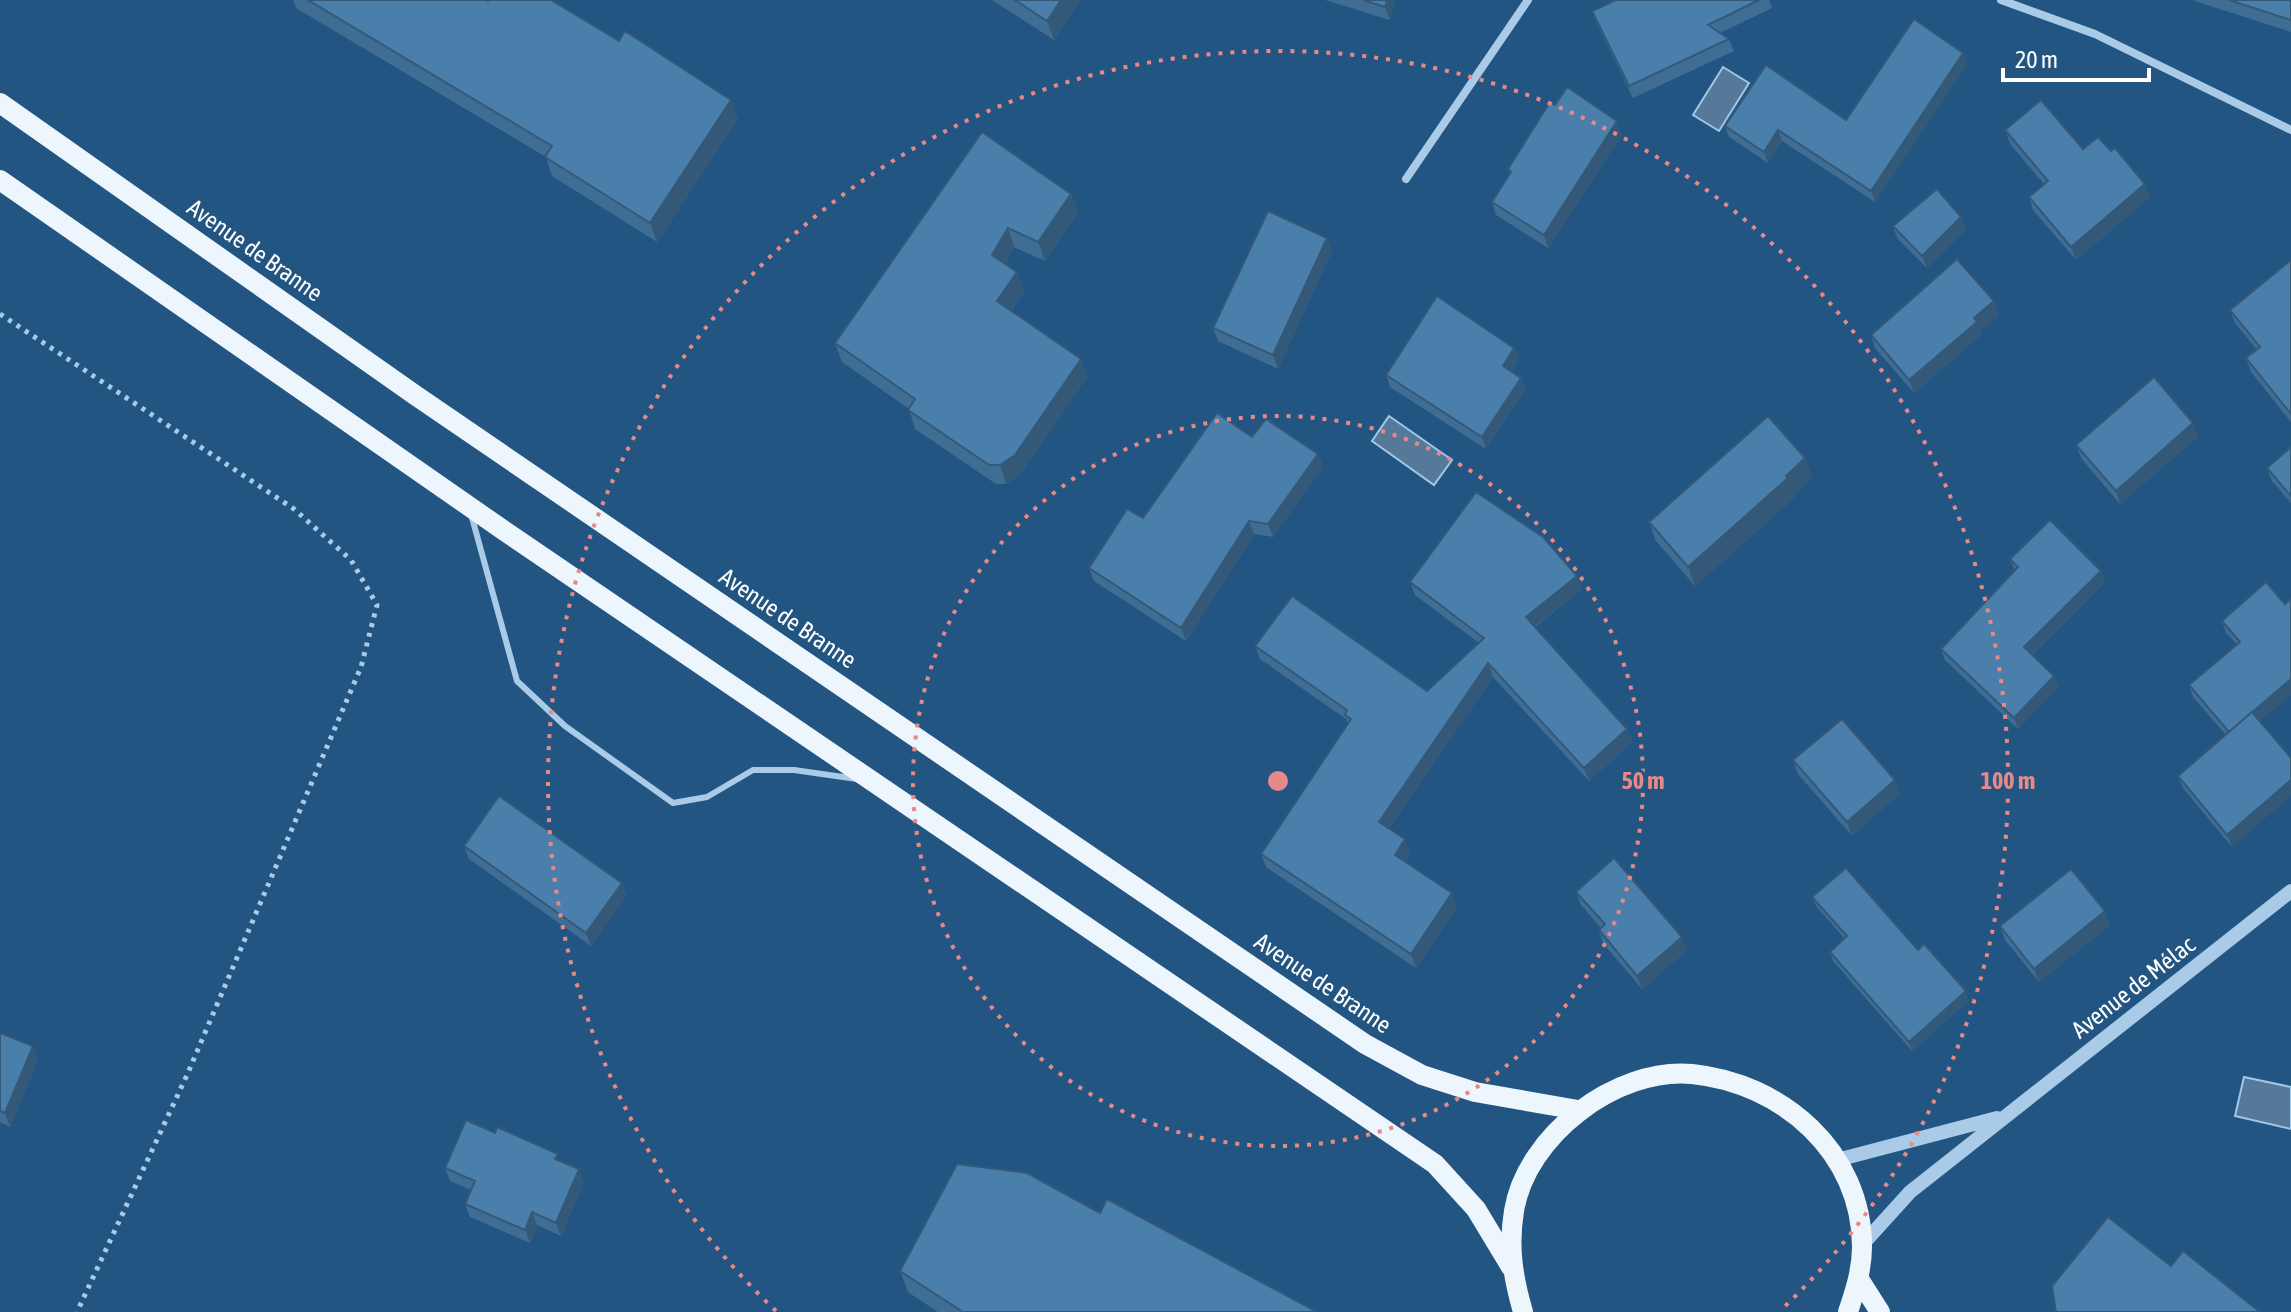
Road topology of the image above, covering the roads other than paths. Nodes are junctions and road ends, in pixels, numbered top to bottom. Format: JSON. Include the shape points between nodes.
{"nodes":[{"id":1,"x":1528,"y":0,"type":"edge"},
{"id":2,"x":2001,"y":0,"type":"edge"},
{"id":3,"x":0,"y":103,"type":"edge"},
{"id":4,"x":2291,"y":130,"type":"edge"},
{"id":5,"x":1406,"y":179,"type":"dead end"},
{"id":6,"x":0,"y":180,"type":"edge"},
{"id":7,"x":469,"y":507,"type":"junction"},
{"id":8,"x":870,"y":781,"type":"junction"},
{"id":9,"x":2291,"y":891,"type":"edge"},
{"id":10,"x":1578,"y":1110,"type":"junction"},
{"id":11,"x":2001,"y":1117,"type":"junction"},
{"id":12,"x":1837,"y":1160,"type":"junction"},
{"id":13,"x":1862,"y":1245,"type":"junction"},
{"id":14,"x":1511,"y":1267,"type":"junction"},
{"id":15,"x":1859,"y":1279,"type":"junction"},
{"id":16,"x":1523,"y":1312,"type":"edge"},
{"id":17,"x":1848,"y":1312,"type":"edge"},
{"id":18,"x":1880,"y":1312,"type":"edge"}],
"edges":[{"from":1,"to":5,"type":"street"},
{"from":2,"to":4,"type":"street","via":[[2095,34]]},
{"from":3,"to":10,"type":"main road","name":"Avenue de Branne","via":[[428,404],[1365,1044],[1422,1075],[1475,1092]]},
{"from":6,"to":7,"type":"main road"},
{"from":7,"to":8,"type":"main road"},
{"from":7,"to":8,"type":"lane","via":[[517,681],[565,726],[673,803],[707,797],[753,770]]},
{"from":8,"to":14,"type":"main road","via":[[1435,1164],[1476,1209]]},
{"from":9,"to":11,"type":"street","name":"Avenue de Mélac"},
{"from":10,"to":12,"type":"main road","via":[[1630,1082],[1689,1074],[1748,1085],[1799,1115]]},
{"from":10,"to":14,"type":"main road","via":[[1538,1154],[1514,1208]]},
{"from":11,"to":12,"type":"street","name":"Avenue de Mélac"},
{"from":11,"to":13,"type":"street","name":"Avenue de Mélac","via":[[1910,1192]]},
{"from":12,"to":13,"type":"main road","via":[[1855,1201]]},
{"from":13,"to":15,"type":"main road"},
{"from":14,"to":16,"type":"main road"},
{"from":15,"to":17,"type":"main road"},
{"from":15,"to":18,"type":"main road"}]}
